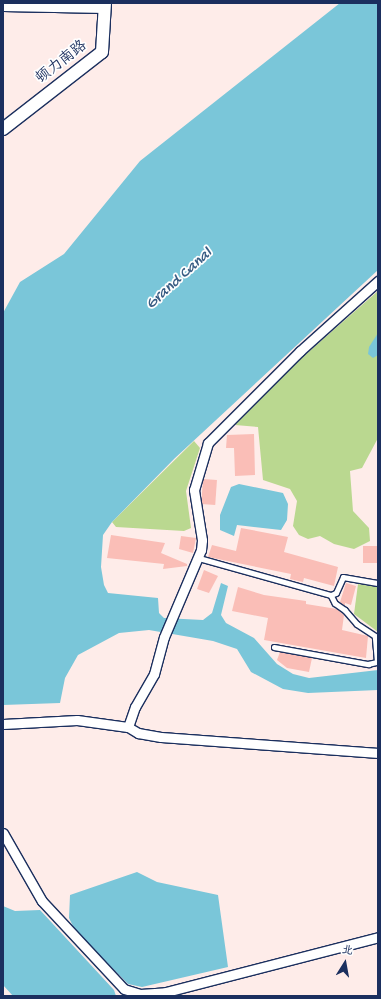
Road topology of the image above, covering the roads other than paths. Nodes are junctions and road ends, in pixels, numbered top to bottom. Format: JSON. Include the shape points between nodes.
{"nodes":[{"id":1,"x":105,"y":5,"type":"edge"},
{"id":2,"x":3,"y":6,"type":"edge"},
{"id":3,"x":3,"y":129,"type":"edge"},
{"id":4,"x":378,"y":281,"type":"edge"},
{"id":5,"x":199,"y":558,"type":"junction"},
{"id":6,"x":378,"y":583,"type":"edge"},
{"id":7,"x":331,"y":595,"type":"junction"},
{"id":8,"x":377,"y":637,"type":"edge"},
{"id":9,"x":274,"y":647,"type":"dead end"},
{"id":10,"x":3,"y":724,"type":"edge"},
{"id":11,"x":128,"y":727,"type":"junction"},
{"id":12,"x":378,"y":753,"type":"edge"},
{"id":13,"x":3,"y":832,"type":"edge"},
{"id":14,"x":378,"y":937,"type":"edge"}],
"edges":[{"from":1,"to":2,"type":"street"},
{"from":1,"to":3,"type":"street","name":"顿力南路","via":[[102,52]]},
{"from":4,"to":5,"type":"street","via":[[300,351],[208,444],[194,490],[202,540]]},
{"from":5,"to":7,"type":"lane"},
{"from":5,"to":11,"type":"street","via":[[164,637],[154,674],[135,707]]},
{"from":6,"to":7,"type":"lane","via":[[343,577],[336,593]]},
{"from":7,"to":8,"type":"lane","via":[[334,603],[345,610],[357,624]]},
{"from":8,"to":9,"type":"lane","via":[[377,662],[368,664]]},
{"from":10,"to":11,"type":"street","via":[[77,720]]},
{"from":11,"to":12,"type":"street","via":[[138,733],[161,737]]},
{"from":13,"to":14,"type":"street","via":[[42,901],[124,989],[140,994],[166,992]]}]}
